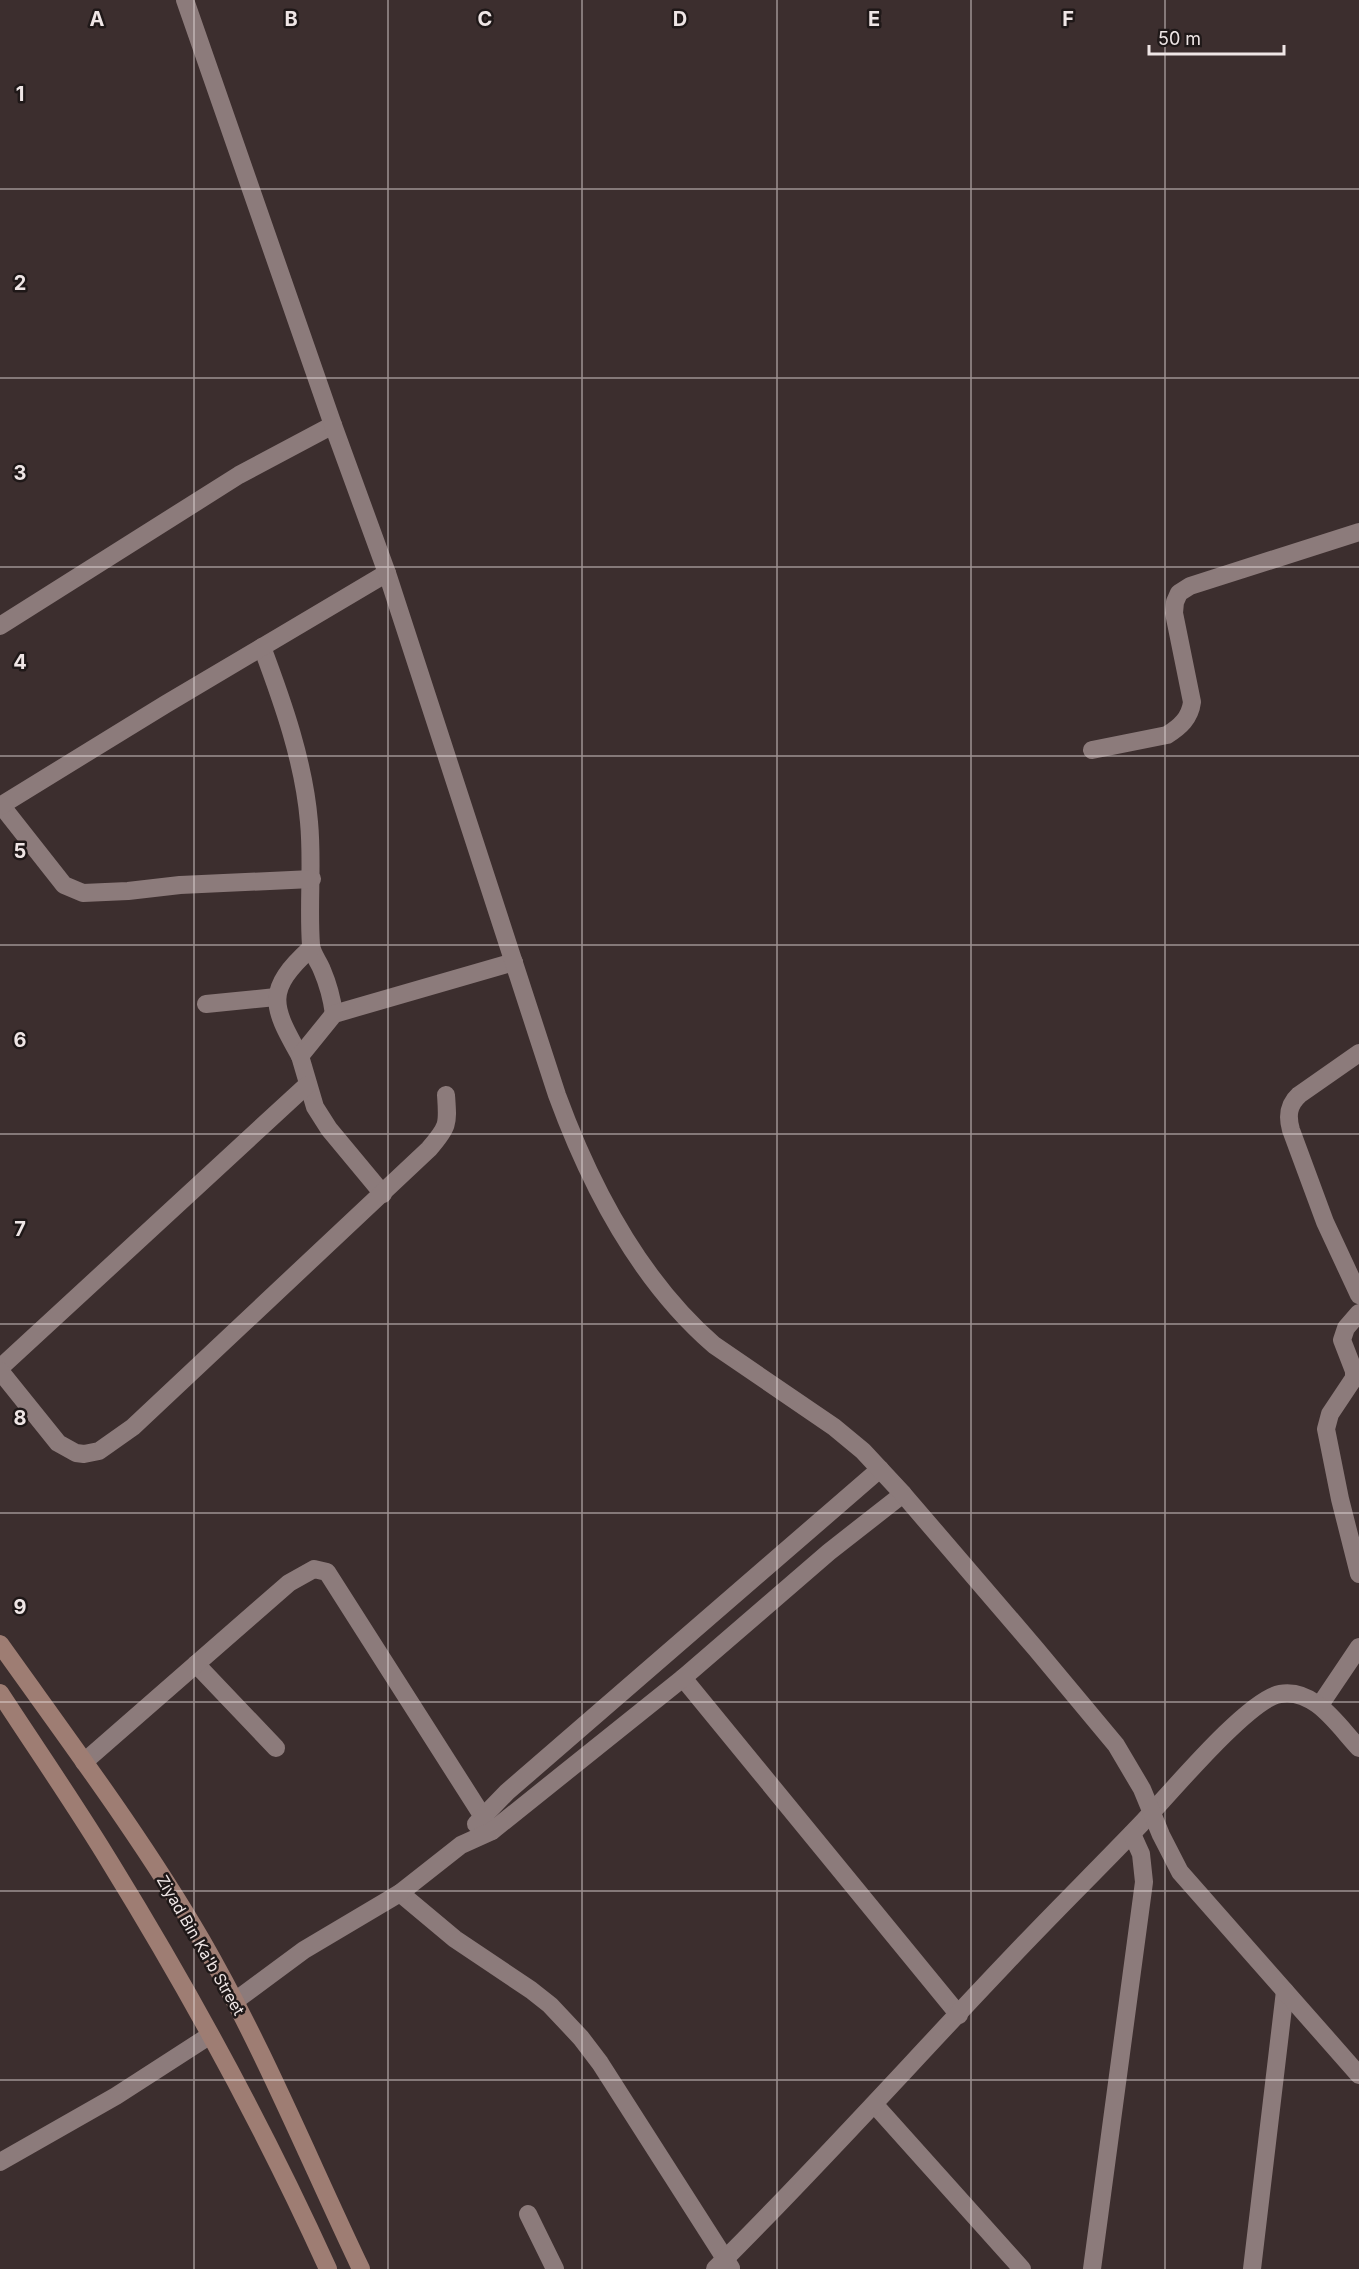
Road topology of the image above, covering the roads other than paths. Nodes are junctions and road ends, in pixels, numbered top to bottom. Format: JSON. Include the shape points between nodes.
{"nodes":[{"id":1,"x":185,"y":0,"type":"edge"},
{"id":2,"x":333,"y":424,"type":"junction"},
{"id":3,"x":1359,"y":532,"type":"edge"},
{"id":4,"x":387,"y":573,"type":"junction"},
{"id":5,"x":0,"y":626,"type":"edge"},
{"id":6,"x":262,"y":647,"type":"junction"},
{"id":7,"x":1092,"y":750,"type":"dead end"},
{"id":8,"x":1,"y":806,"type":"edge"},
{"id":9,"x":312,"y":879,"type":"junction"},
{"id":10,"x":311,"y":948,"type":"junction"},
{"id":11,"x":514,"y":962,"type":"junction"},
{"id":12,"x":276,"y":997,"type":"junction"},
{"id":13,"x":206,"y":1004,"type":"dead end"},
{"id":14,"x":334,"y":1014,"type":"junction"},
{"id":15,"x":1359,"y":1053,"type":"edge"},
{"id":16,"x":300,"y":1056,"type":"junction"},
{"id":17,"x":307,"y":1085,"type":"junction"},
{"id":18,"x":446,"y":1095,"type":"dead end"},
{"id":19,"x":382,"y":1194,"type":"junction"},
{"id":20,"x":1359,"y":1295,"type":"edge"},
{"id":21,"x":1359,"y":1313,"type":"edge"},
{"id":22,"x":0,"y":1369,"type":"edge"},
{"id":23,"x":880,"y":1469,"type":"junction"},
{"id":24,"x":903,"y":1494,"type":"junction"},
{"id":25,"x":1359,"y":1574,"type":"edge"},
{"id":26,"x":0,"y":1644,"type":"edge"},
{"id":27,"x":1359,"y":1647,"type":"edge"},
{"id":28,"x":196,"y":1664,"type":"junction"},
{"id":29,"x":683,"y":1678,"type":"junction"},
{"id":30,"x":0,"y":1693,"type":"edge"},
{"id":31,"x":1320,"y":1705,"type":"junction"},
{"id":32,"x":1358,"y":1746,"type":"edge"},
{"id":33,"x":276,"y":1748,"type":"dead end"},
{"id":34,"x":84,"y":1762,"type":"junction"},
{"id":35,"x":1152,"y":1813,"type":"junction"},
{"id":36,"x":487,"y":1824,"type":"junction"},
{"id":37,"x":1132,"y":1834,"type":"junction"},
{"id":38,"x":400,"y":1893,"type":"junction"},
{"id":39,"x":1285,"y":1991,"type":"junction"},
{"id":40,"x":235,"y":2001,"type":"junction"},
{"id":41,"x":959,"y":2015,"type":"junction"},
{"id":42,"x":209,"y":2036,"type":"junction"},
{"id":43,"x":1359,"y":2075,"type":"edge"},
{"id":44,"x":875,"y":2105,"type":"junction"},
{"id":45,"x":0,"y":2162,"type":"edge"},
{"id":46,"x":528,"y":2214,"type":"dead end"},
{"id":47,"x":724,"y":2266,"type":"edge"},
{"id":48,"x":328,"y":2269,"type":"edge"},
{"id":49,"x":362,"y":2269,"type":"edge"},
{"id":50,"x":555,"y":2269,"type":"edge"},
{"id":51,"x":1022,"y":2269,"type":"edge"},
{"id":52,"x":1092,"y":2269,"type":"edge"},
{"id":53,"x":1252,"y":2269,"type":"edge"}],
"edges":[{"from":1,"to":2,"type":"street"},
{"from":2,"to":4,"type":"street"},
{"from":2,"to":5,"type":"street","via":[[239,475]]},
{"from":3,"to":7,"type":"street","via":[[1222,574],[1179,593],[1174,613],[1192,702],[1188,717],[1167,735]]},
{"from":4,"to":6,"type":"street"},
{"from":4,"to":11,"type":"street"},
{"from":6,"to":8,"type":"street"},
{"from":6,"to":9,"type":"street","via":[[281,697],[305,787]]},
{"from":8,"to":9,"type":"street","via":[[64,885],[83,893]]},
{"from":9,"to":10,"type":"street"},
{"from":10,"to":12,"type":"street","via":[[287,972]]},
{"from":10,"to":14,"type":"street","via":[[329,989]]},
{"from":11,"to":14,"type":"street"},
{"from":11,"to":23,"type":"street","via":[[556,1095],[578,1150],[603,1200],[654,1282],[714,1345],[834,1427]]},
{"from":12,"to":13,"type":"street"},
{"from":12,"to":16,"type":"street","via":[[282,1025]]},
{"from":14,"to":16,"type":"street"},
{"from":15,"to":20,"type":"street","via":[[1299,1095],[1288,1114],[1325,1222]]},
{"from":16,"to":17,"type":"street"},
{"from":17,"to":19,"type":"street","via":[[328,1129]]},
{"from":17,"to":22,"type":"street"},
{"from":18,"to":19,"type":"street","via":[[445,1131]]},
{"from":19,"to":22,"type":"street","via":[[133,1427],[99,1451],[76,1453],[58,1443]]},
{"from":21,"to":25,"type":"street","via":[[1346,1328],[1342,1340],[1354,1378],[1330,1414],[1326,1429]]},
{"from":23,"to":24,"type":"street"},
{"from":23,"to":36,"type":"street","via":[[507,1792]]},
{"from":24,"to":29,"type":"street"},
{"from":24,"to":35,"type":"street","via":[[1116,1745]]},
{"from":26,"to":34,"type":"main road","name":"Ziyad Bin Ka'b Street"},
{"from":27,"to":31,"type":"street"},
{"from":28,"to":33,"type":"street"},
{"from":28,"to":34,"type":"street"},
{"from":28,"to":36,"type":"street","via":[[289,1583],[314,1569],[327,1572]]},
{"from":29,"to":36,"type":"street"},
{"from":29,"to":41,"type":"street"},
{"from":30,"to":42,"type":"main road","via":[[111,1863]]},
{"from":31,"to":32,"type":"street"},
{"from":31,"to":35,"type":"street","via":[[1292,1693],[1257,1704]]},
{"from":34,"to":40,"type":"main road","name":"Ziyad Bin Ka'b Street","via":[[158,1869]]},
{"from":35,"to":37,"type":"street"},
{"from":35,"to":39,"type":"street","via":[[1180,1872]]},
{"from":36,"to":38,"type":"street"},
{"from":37,"to":41,"type":"street"},
{"from":37,"to":52,"type":"street","via":[[1141,1854],[1144,1882]]},
{"from":38,"to":40,"type":"street","via":[[304,1950]]},
{"from":38,"to":47,"type":"street","via":[[455,1940],[531,1990],[580,2037],[642,2127]]},
{"from":39,"to":43,"type":"street"},
{"from":39,"to":53,"type":"street"},
{"from":40,"to":49,"type":"main road","name":"Ziyad Bin Ka'b Street"},
{"from":41,"to":44,"type":"street"},
{"from":42,"to":45,"type":"street","via":[[116,2096]]},
{"from":42,"to":48,"type":"main road"},
{"from":44,"to":47,"type":"street"},
{"from":44,"to":51,"type":"street"},
{"from":46,"to":50,"type":"street"}]}
